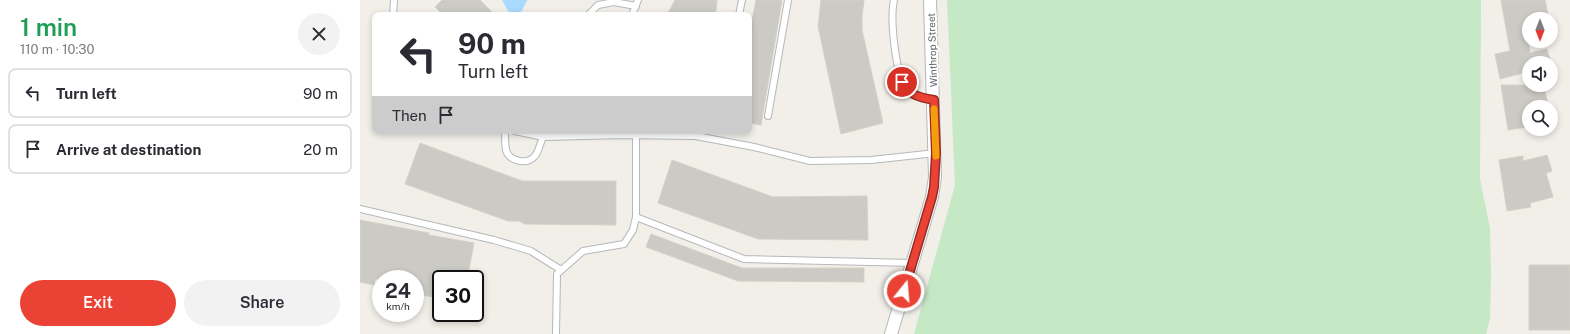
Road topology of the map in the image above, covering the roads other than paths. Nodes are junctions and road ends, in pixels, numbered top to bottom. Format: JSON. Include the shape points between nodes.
{"nodes":[{"id":1,"x":394,"y":0,"type":"edge"},
{"id":2,"x":742,"y":0,"type":"edge"},
{"id":3,"x":788,"y":0,"type":"edge"},
{"id":4,"x":894,"y":0,"type":"edge"},
{"id":5,"x":930,"y":0,"type":"edge"},
{"id":6,"x":637,"y":3,"type":"edge"},
{"id":7,"x":393,"y":12,"type":"edge"},
{"id":8,"x":591,"y":12,"type":"edge"},
{"id":9,"x":740,"y":12,"type":"edge"},
{"id":10,"x":934,"y":100,"type":"junction"},
{"id":11,"x":768,"y":116,"type":"dead end"},
{"id":12,"x":505,"y":134,"type":"edge"},
{"id":13,"x":528,"y":134,"type":"edge"},
{"id":14,"x":636,"y":135,"type":"junction"},
{"id":15,"x":542,"y":137,"type":"junction"},
{"id":16,"x":936,"y":153,"type":"junction"},
{"id":17,"x":360,"y":209,"type":"edge"},
{"id":18,"x":636,"y":217,"type":"junction"},
{"id":19,"x":913,"y":262,"type":"junction"},
{"id":20,"x":561,"y":270,"type":"junction"},
{"id":21,"x":556,"y":334,"type":"edge"},
{"id":22,"x":891,"y":334,"type":"edge"}],
"edges":[{"from":1,"to":7,"type":"lane"},
{"from":2,"to":9,"type":"lane"},
{"from":3,"to":11,"type":"lane"},
{"from":4,"to":10,"type":"lane","via":[[892,25],[902,82],[908,91],[916,96]]},
{"from":5,"to":10,"type":"street","name":"Winthrop Street"},
{"from":6,"to":8,"type":"lane","via":[[598,4]]},
{"from":10,"to":16,"type":"street","name":"Winthrop Street"},
{"from":12,"to":15,"type":"lane","via":[[508,154],[521,161],[528,161],[534,157]]},
{"from":13,"to":15,"type":"lane"},
{"from":14,"to":15,"type":"lane"},
{"from":14,"to":16,"type":"lane","via":[[696,136],[810,160],[871,160]]},
{"from":14,"to":18,"type":"lane"},
{"from":16,"to":19,"type":"street","name":"Winthrop Street","via":[[932,197]]},
{"from":17,"to":20,"type":"lane","via":[[531,251]]},
{"from":18,"to":19,"type":"lane","via":[[744,259]]},
{"from":18,"to":20,"type":"lane","via":[[633,230],[624,244],[583,251]]},
{"from":19,"to":22,"type":"street","name":"Winthrop Street"},
{"from":20,"to":21,"type":"lane","via":[[557,274]]}]}
